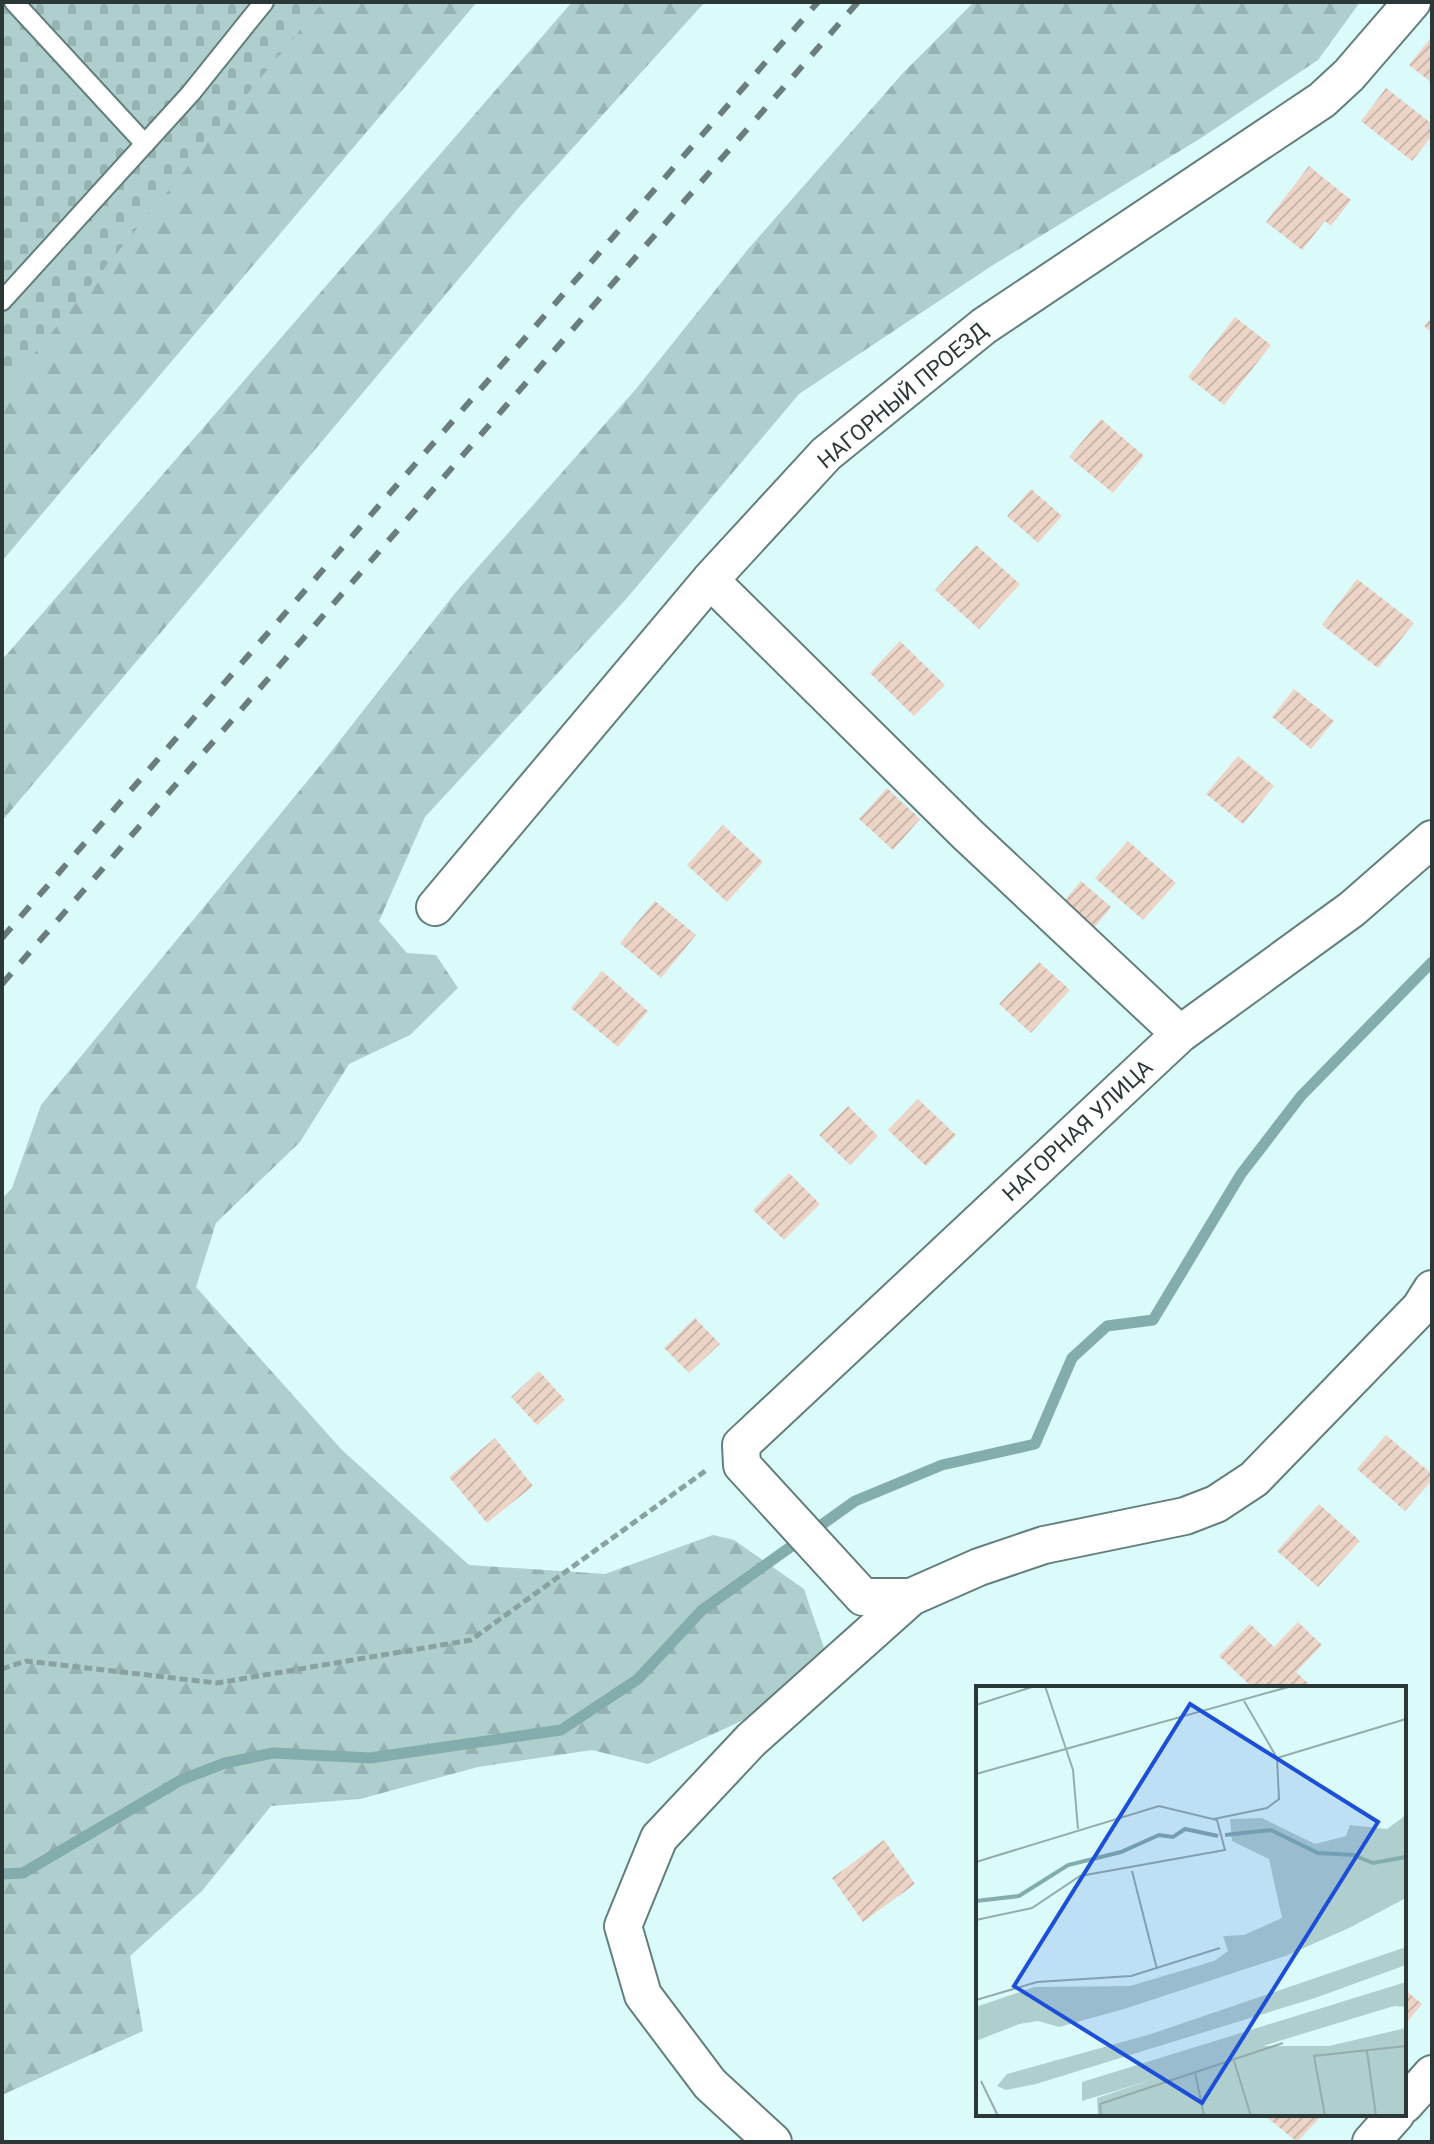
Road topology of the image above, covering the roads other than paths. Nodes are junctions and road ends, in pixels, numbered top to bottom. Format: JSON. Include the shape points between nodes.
{"nodes":[{"id":1,"x":14,"y":2,"type":"edge"},
{"id":2,"x":264,"y":2,"type":"edge"},
{"id":3,"x":1412,"y":2,"type":"edge"},
{"id":4,"x":145,"y":144,"type":"junction"},
{"id":5,"x":2,"y":301,"type":"edge"},
{"id":6,"x":710,"y":580,"type":"junction"},
{"id":7,"x":1432,"y":839,"type":"edge"},
{"id":8,"x":435,"y":907,"type":"dead end"},
{"id":9,"x":1180,"y":1034,"type":"junction"},
{"id":10,"x":1432,"y":1289,"type":"edge"},
{"id":11,"x":911,"y":1597,"type":"junction"},
{"id":12,"x":1432,"y":2074,"type":"edge"},
{"id":13,"x":1406,"y":2103,"type":"edge"},
{"id":14,"x":1394,"y":2116,"type":"edge"},
{"id":15,"x":773,"y":2142,"type":"edge"},
{"id":16,"x":1371,"y":2142,"type":"edge"}],
"edges":[{"from":1,"to":4,"type":"lane"},
{"from":2,"to":4,"type":"lane"},
{"from":3,"to":6,"type":"street","name":"НАГОРНЫЙ ПРОЕЗД","via":[[1322,100],[939,359],[826,454]]},
{"from":4,"to":5,"type":"lane"},
{"from":6,"to":8,"type":"street","name":"НАГОРНЫЙ ПРОЕЗД"},
{"from":6,"to":9,"type":"street","via":[[968,835]]},
{"from":7,"to":9,"type":"street","name":"НАГОРНАЯ УЛИЦА","via":[[1352,909]]},
{"from":9,"to":11,"type":"street","name":"НАГОРНАЯ УЛИЦА","via":[[741,1445],[742,1465],[863,1597]]},
{"from":10,"to":11,"type":"street","via":[[1420,1308],[1254,1479],[1216,1504],[1185,1516],[1044,1545]]},
{"from":11,"to":15,"type":"street","via":[[751,1740],[659,1838],[623,1926],[643,1995],[710,2084]]},
{"from":12,"to":13,"type":"street"},
{"from":14,"to":16,"type":"street"}]}
